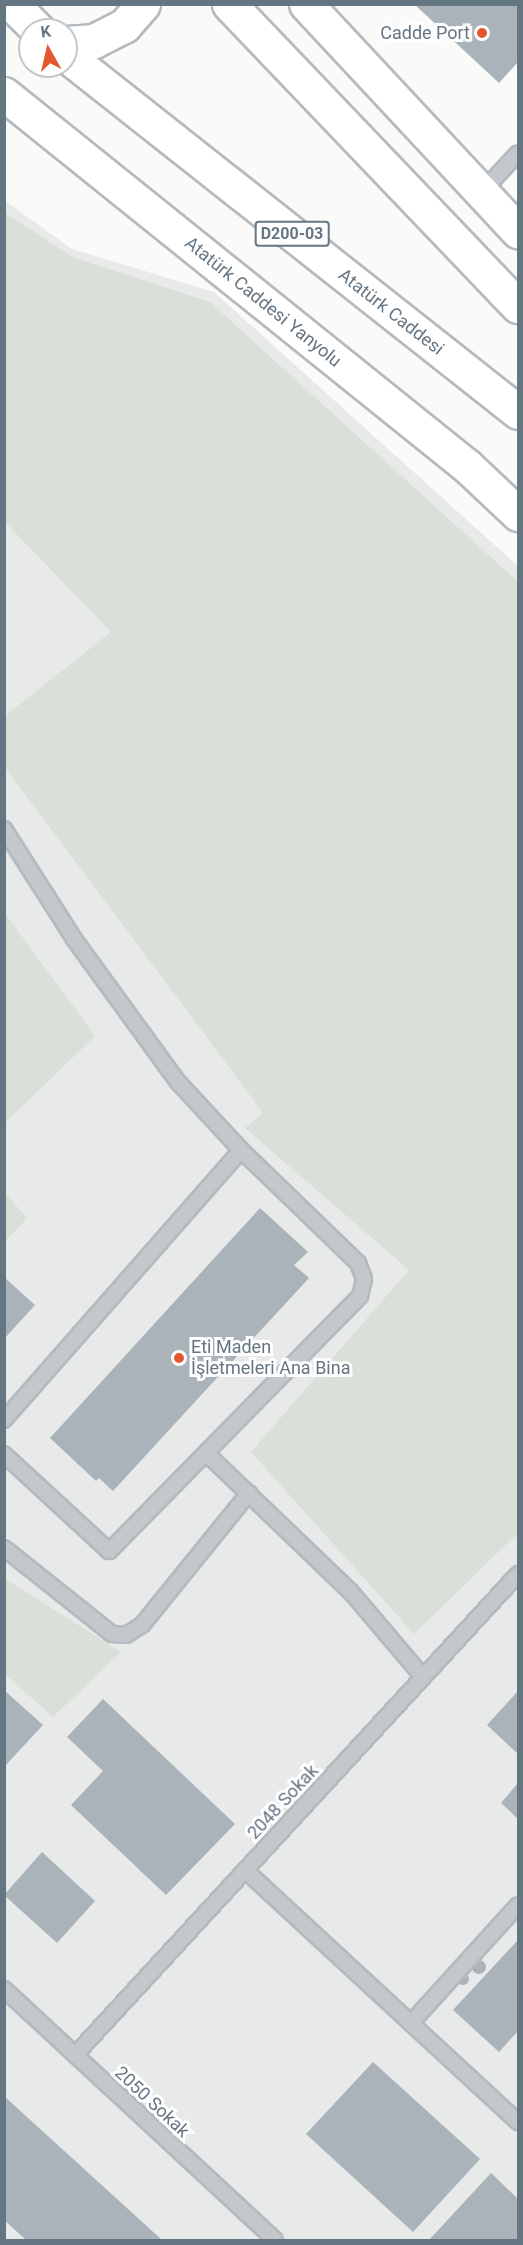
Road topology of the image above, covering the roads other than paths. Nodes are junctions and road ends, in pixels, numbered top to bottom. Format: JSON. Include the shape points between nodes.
{"nodes":[{"id":1,"x":12,"y":4,"type":"edge"},
{"id":2,"x":143,"y":4,"type":"edge"},
{"id":3,"x":229,"y":4,"type":"edge"},
{"id":4,"x":306,"y":4,"type":"edge"},
{"id":5,"x":26,"y":18,"type":"edge"},
{"id":6,"x":78,"y":42,"type":"edge"},
{"id":7,"x":78,"y":64,"type":"edge"},
{"id":8,"x":4,"y":94,"type":"edge"},
{"id":9,"x":519,"y":153,"type":"edge"},
{"id":10,"x":480,"y":195,"type":"junction"},
{"id":11,"x":519,"y":231,"type":"edge"},
{"id":12,"x":519,"y":306,"type":"edge"},
{"id":13,"x":519,"y":412,"type":"edge"},
{"id":14,"x":519,"y":513,"type":"edge"},
{"id":15,"x":6,"y":834,"type":"edge"},
{"id":16,"x":241,"y":1150,"type":"junction"},
{"id":17,"x":4,"y":1420,"type":"edge"},
{"id":18,"x":206,"y":1453,"type":"junction"},
{"id":19,"x":4,"y":1454,"type":"edge"},
{"id":20,"x":249,"y":1493,"type":"junction"},
{"id":21,"x":4,"y":1548,"type":"edge"},
{"id":22,"x":519,"y":1574,"type":"edge"},
{"id":23,"x":423,"y":1677,"type":"junction"},
{"id":24,"x":244,"y":1870,"type":"junction"},
{"id":25,"x":519,"y":1905,"type":"edge"},
{"id":26,"x":4,"y":1989,"type":"edge"},
{"id":27,"x":411,"y":2023,"type":"junction"},
{"id":28,"x":75,"y":2055,"type":"junction"},
{"id":29,"x":519,"y":2122,"type":"edge"},
{"id":30,"x":275,"y":2241,"type":"edge"}],
"edges":[{"from":1,"to":5,"type":"main road"},
{"from":2,"to":6,"type":"main road","via":[[124,26],[94,41]]},
{"from":3,"to":12,"type":"main road"},
{"from":4,"to":10,"type":"main road","via":[[408,110]]},
{"from":7,"to":13,"type":"main road","name":"Atatürk Caddesi","number":"D200-03"},
{"from":8,"to":14,"type":"main road","name":"Atatürk Caddesi Yanyolu","via":[[458,458]]},
{"from":9,"to":10,"type":"lane"},
{"from":10,"to":11,"type":"main road"},
{"from":15,"to":16,"type":"lane","via":[[74,939],[178,1082]]},
{"from":16,"to":17,"type":"lane"},
{"from":16,"to":18,"type":"lane","via":[[358,1263],[363,1287],[360,1296]]},
{"from":18,"to":19,"type":"lane","via":[[109,1551]]},
{"from":18,"to":20,"type":"lane"},
{"from":20,"to":21,"type":"lane","via":[[142,1625],[126,1635],[112,1634]]},
{"from":20,"to":23,"type":"lane","via":[[351,1592]]},
{"from":22,"to":23,"type":"lane","name":"2048 Sokak"},
{"from":23,"to":24,"type":"lane","name":"2048 Sokak"},
{"from":24,"to":27,"type":"lane"},
{"from":24,"to":28,"type":"lane","name":"2048 Sokak"},
{"from":25,"to":27,"type":"lane"},
{"from":26,"to":28,"type":"lane","name":"2050 Sokak"},
{"from":27,"to":29,"type":"lane"},
{"from":28,"to":30,"type":"lane","name":"2050 Sokak"}]}
